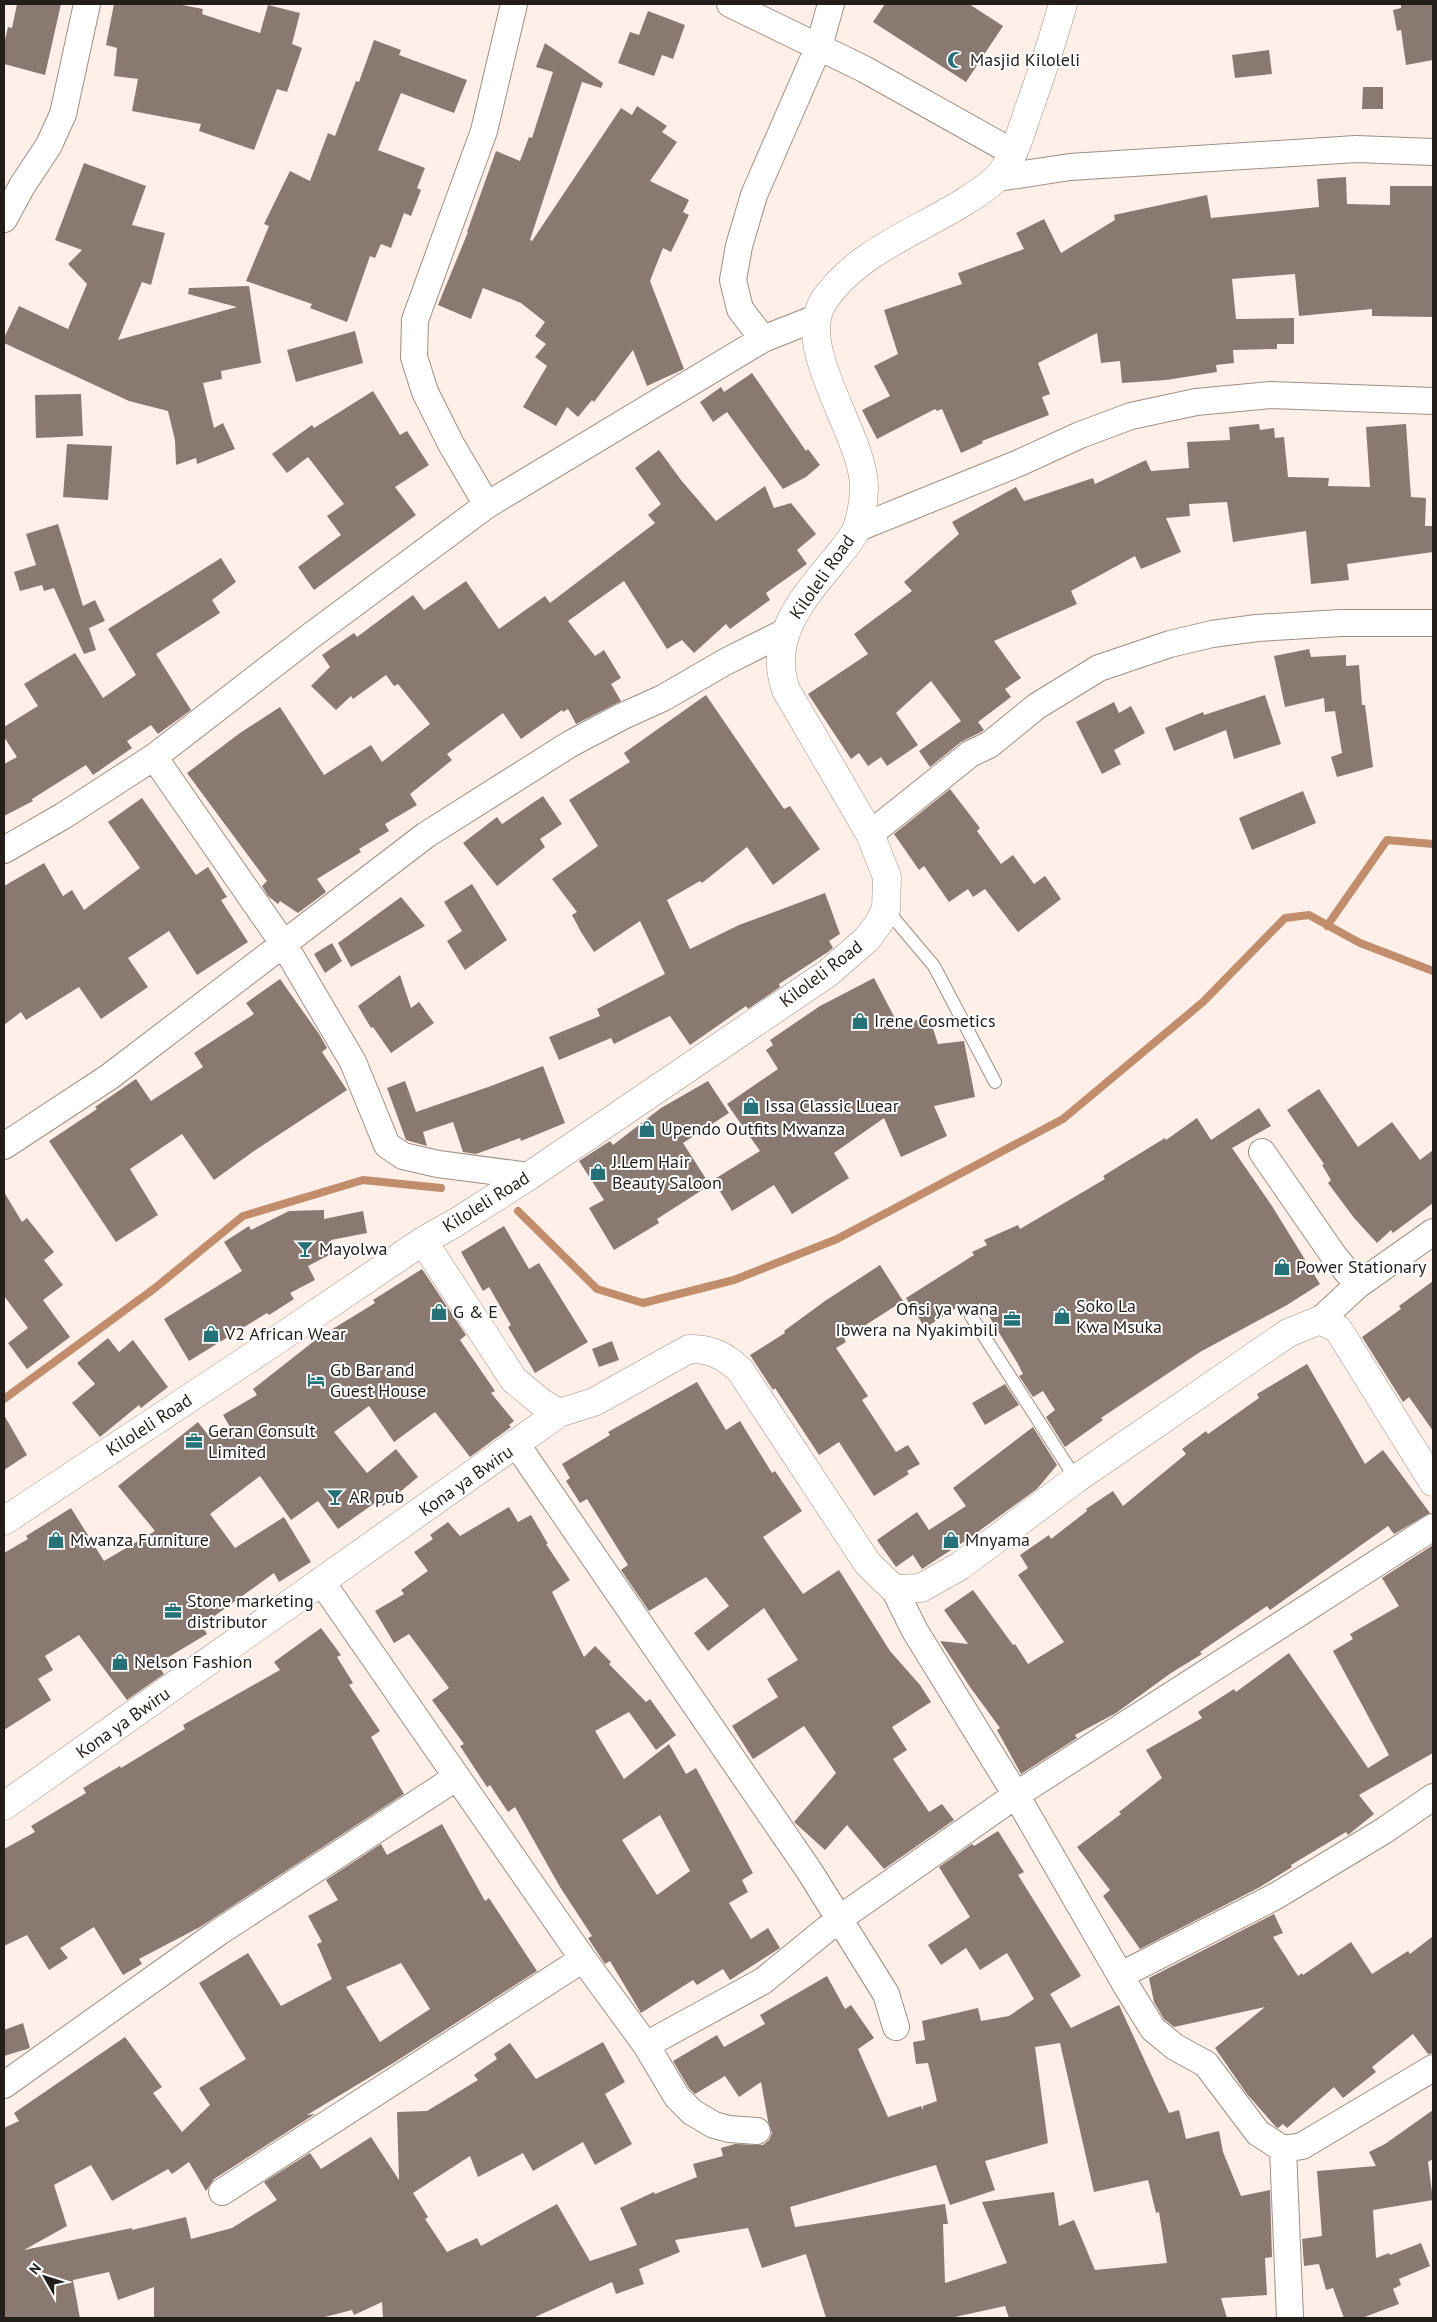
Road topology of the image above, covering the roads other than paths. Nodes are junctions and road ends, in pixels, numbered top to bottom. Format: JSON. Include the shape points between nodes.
{"nodes":[{"id":1,"x":87,"y":4,"type":"edge"},
{"id":2,"x":514,"y":4,"type":"edge"},
{"id":3,"x":730,"y":4,"type":"edge"},
{"id":4,"x":831,"y":4,"type":"edge"},
{"id":5,"x":1063,"y":4,"type":"edge"},
{"id":6,"x":819,"y":46,"type":"junction"},
{"id":7,"x":1433,"y":152,"type":"edge"},
{"id":8,"x":1014,"y":153,"type":"junction"},
{"id":9,"x":998,"y":178,"type":"junction"},
{"id":10,"x":4,"y":219,"type":"edge"},
{"id":11,"x":816,"y":318,"type":"junction"},
{"id":12,"x":763,"y":339,"type":"junction"},
{"id":13,"x":1433,"y":401,"type":"edge"},
{"id":14,"x":487,"y":504,"type":"junction"},
{"id":15,"x":856,"y":529,"type":"junction"},
{"id":16,"x":1433,"y":623,"type":"edge"},
{"id":17,"x":785,"y":632,"type":"junction"},
{"id":18,"x":154,"y":757,"type":"junction"},
{"id":19,"x":870,"y":834,"type":"junction"},
{"id":20,"x":4,"y":850,"type":"edge"},
{"id":21,"x":886,"y":909,"type":"junction"},
{"id":22,"x":283,"y":943,"type":"junction"},
{"id":23,"x":995,"y":1082,"type":"dead end"},
{"id":24,"x":4,"y":1146,"type":"edge"},
{"id":25,"x":1262,"y":1152,"type":"dead end"},
{"id":26,"x":529,"y":1176,"type":"junction"},
{"id":27,"x":1433,"y":1232,"type":"edge"},
{"id":28,"x":423,"y":1241,"type":"junction"},
{"id":29,"x":1358,"y":1285,"type":"junction"},
{"id":30,"x":971,"y":1316,"type":"dead end"},
{"id":31,"x":1320,"y":1320,"type":"junction"},
{"id":32,"x":559,"y":1413,"type":"junction"},
{"id":33,"x":517,"y":1445,"type":"junction"},
{"id":34,"x":1076,"y":1479,"type":"junction"},
{"id":35,"x":1433,"y":1482,"type":"edge"},
{"id":36,"x":4,"y":1521,"type":"edge"},
{"id":37,"x":1433,"y":1527,"type":"edge"},
{"id":38,"x":321,"y":1581,"type":"junction"},
{"id":39,"x":894,"y":1589,"type":"junction"},
{"id":40,"x":457,"y":1778,"type":"junction"},
{"id":41,"x":1016,"y":1795,"type":"junction"},
{"id":42,"x":1433,"y":1797,"type":"edge"},
{"id":43,"x":4,"y":1806,"type":"edge"},
{"id":44,"x":839,"y":1919,"type":"junction"},
{"id":45,"x":583,"y":1959,"type":"junction"},
{"id":46,"x":1121,"y":1975,"type":"junction"},
{"id":47,"x":896,"y":2027,"type":"dead end"},
{"id":48,"x":646,"y":2045,"type":"junction"},
{"id":49,"x":1433,"y":2068,"type":"edge"},
{"id":50,"x":4,"y":2085,"type":"edge"},
{"id":51,"x":757,"y":2131,"type":"dead end"},
{"id":52,"x":1283,"y":2149,"type":"junction"},
{"id":53,"x":222,"y":2192,"type":"dead end"},
{"id":54,"x":1290,"y":2318,"type":"edge"}],
"edges":[{"from":1,"to":10,"type":"street","via":[[63,114],[49,145]]},
{"from":2,"to":14,"type":"street","via":[[484,132],[415,320],[414,357],[425,392]]},
{"from":3,"to":6,"type":"street"},
{"from":4,"to":6,"type":"street"},
{"from":5,"to":8,"type":"main road"},
{"from":6,"to":8,"type":"street"},
{"from":6,"to":12,"type":"street","via":[[754,195],[739,246],[733,280],[740,309]]},
{"from":7,"to":9,"type":"street","via":[[1356,149],[1070,167]]},
{"from":8,"to":9,"type":"main road"},
{"from":9,"to":11,"type":"main road","via":[[864,260],[832,290]]},
{"from":11,"to":12,"type":"street"},
{"from":11,"to":15,"type":"main road","name":"Kiloleli Road","via":[[817,342],[835,403],[859,458],[864,486]]},
{"from":12,"to":14,"type":"street"},
{"from":13,"to":15,"type":"street","via":[[1271,395],[1196,402],[1131,416],[1080,434],[1019,463]]},
{"from":14,"to":18,"type":"street"},
{"from":15,"to":17,"type":"main road","name":"Kiloleli Road","via":[[848,544],[798,606]]},
{"from":16,"to":19,"type":"street","via":[[1341,623],[1212,634],[1170,644],[1099,668],[1037,706],[989,745],[970,754]]},
{"from":17,"to":19,"type":"main road","name":"Kiloleli Road","via":[[780,672],[786,690]]},
{"from":17,"to":22,"type":"street","via":[[570,744],[426,835]]},
{"from":18,"to":20,"type":"street","via":[[64,816]]},
{"from":18,"to":22,"type":"street"},
{"from":19,"to":21,"type":"main road","name":"Kiloleli Road","via":[[887,877]]},
{"from":21,"to":23,"type":"lane","via":[[934,966]]},
{"from":21,"to":26,"type":"main road","name":"Kiloleli Road","via":[[867,939],[828,973]]},
{"from":22,"to":24,"type":"street","via":[[109,1077]]},
{"from":22,"to":26,"type":"street","via":[[353,1062],[387,1145],[403,1156],[438,1164]]},
{"from":25,"to":29,"type":"street"},
{"from":26,"to":28,"type":"main road","name":"Kiloleli Road"},
{"from":27,"to":29,"type":"street"},
{"from":28,"to":32,"type":"main road","via":[[514,1380]]},
{"from":28,"to":36,"type":"main road","name":"Kiloleli Road"},
{"from":29,"to":31,"type":"street"},
{"from":30,"to":34,"type":"lane"},
{"from":31,"to":34,"type":"main road","via":[[1288,1334]]},
{"from":31,"to":35,"type":"main road","via":[[1338,1329]]},
{"from":32,"to":33,"type":"main road","name":"Kona ya Bwiru"},
{"from":32,"to":39,"type":"main road","name":"Kona ya Bwiru","via":[[594,1402],[689,1349],[703,1348],[729,1360],[740,1370],[868,1564]]},
{"from":33,"to":38,"type":"main road","name":"Kona ya Bwiru"},
{"from":33,"to":44,"type":"street"},
{"from":34,"to":39,"type":"main road","via":[[960,1566],[921,1588]]},
{"from":37,"to":41,"type":"street"},
{"from":38,"to":40,"type":"street"},
{"from":38,"to":43,"type":"main road","name":"Kona ya Bwiru"},
{"from":39,"to":41,"type":"street","via":[[915,1631]]},
{"from":40,"to":45,"type":"street"},
{"from":40,"to":50,"type":"street","via":[[219,1932]]},
{"from":41,"to":44,"type":"street"},
{"from":41,"to":46,"type":"street"},
{"from":42,"to":46,"type":"street","via":[[1276,1896]]},
{"from":44,"to":47,"type":"street","via":[[886,1994]]},
{"from":44,"to":48,"type":"street","via":[[763,1980]]},
{"from":45,"to":48,"type":"street"},
{"from":45,"to":53,"type":"street"},
{"from":46,"to":52,"type":"street","via":[[1153,2028],[1175,2047],[1206,2064],[1258,2133]]},
{"from":48,"to":51,"type":"street","via":[[677,2097],[692,2112],[714,2125]]},
{"from":49,"to":52,"type":"street","via":[[1319,2137],[1302,2146]]},
{"from":52,"to":54,"type":"street"}]}
